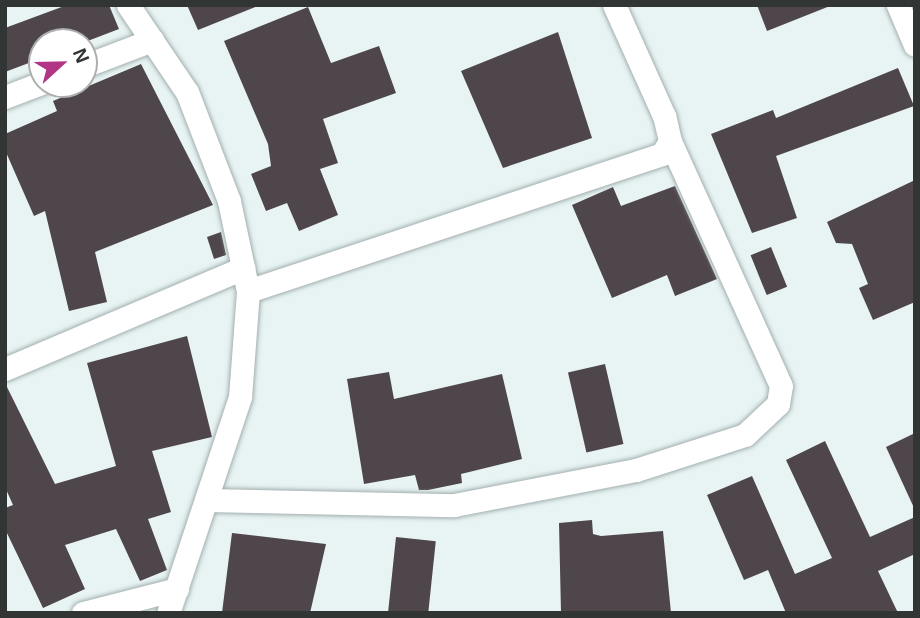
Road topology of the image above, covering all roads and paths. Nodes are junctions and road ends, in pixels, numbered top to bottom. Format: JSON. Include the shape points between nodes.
{"nodes":[{"id":1,"x":128,"y":5,"type":"edge"},
{"id":2,"x":614,"y":5,"type":"edge"},
{"id":3,"x":898,"y":5,"type":"edge"},
{"id":4,"x":152,"y":40,"type":"junction"},
{"id":5,"x":915,"y":45,"type":"edge"},
{"id":6,"x":98,"y":61,"type":"edge"},
{"id":7,"x":28,"y":88,"type":"edge"},
{"id":8,"x":5,"y":97,"type":"edge"},
{"id":9,"x":670,"y":141,"type":"junction"},
{"id":10,"x":243,"y":268,"type":"junction"},
{"id":11,"x":248,"y":291,"type":"junction"},
{"id":12,"x":5,"y":369,"type":"edge"},
{"id":13,"x":207,"y":500,"type":"junction"},
{"id":14,"x":177,"y":589,"type":"junction"},
{"id":15,"x":83,"y":613,"type":"edge"},
{"id":16,"x":168,"y":613,"type":"edge"}],
"edges":[{"from":1,"to":4,"type":"street"},
{"from":2,"to":9,"type":"street"},
{"from":3,"to":5,"type":"street"},
{"from":4,"to":6,"type":"street"},
{"from":4,"to":10,"type":"street","via":[[187,92],[229,201]]},
{"from":7,"to":8,"type":"street"},
{"from":9,"to":11,"type":"street","via":[[662,154]]},
{"from":9,"to":13,"type":"street","via":[[781,386],[778,404],[745,435],[636,470],[454,505]]},
{"from":10,"to":11,"type":"street"},
{"from":10,"to":12,"type":"street"},
{"from":11,"to":13,"type":"street","via":[[240,397]]},
{"from":13,"to":14,"type":"street"},
{"from":14,"to":15,"type":"street"},
{"from":14,"to":16,"type":"street"}]}
